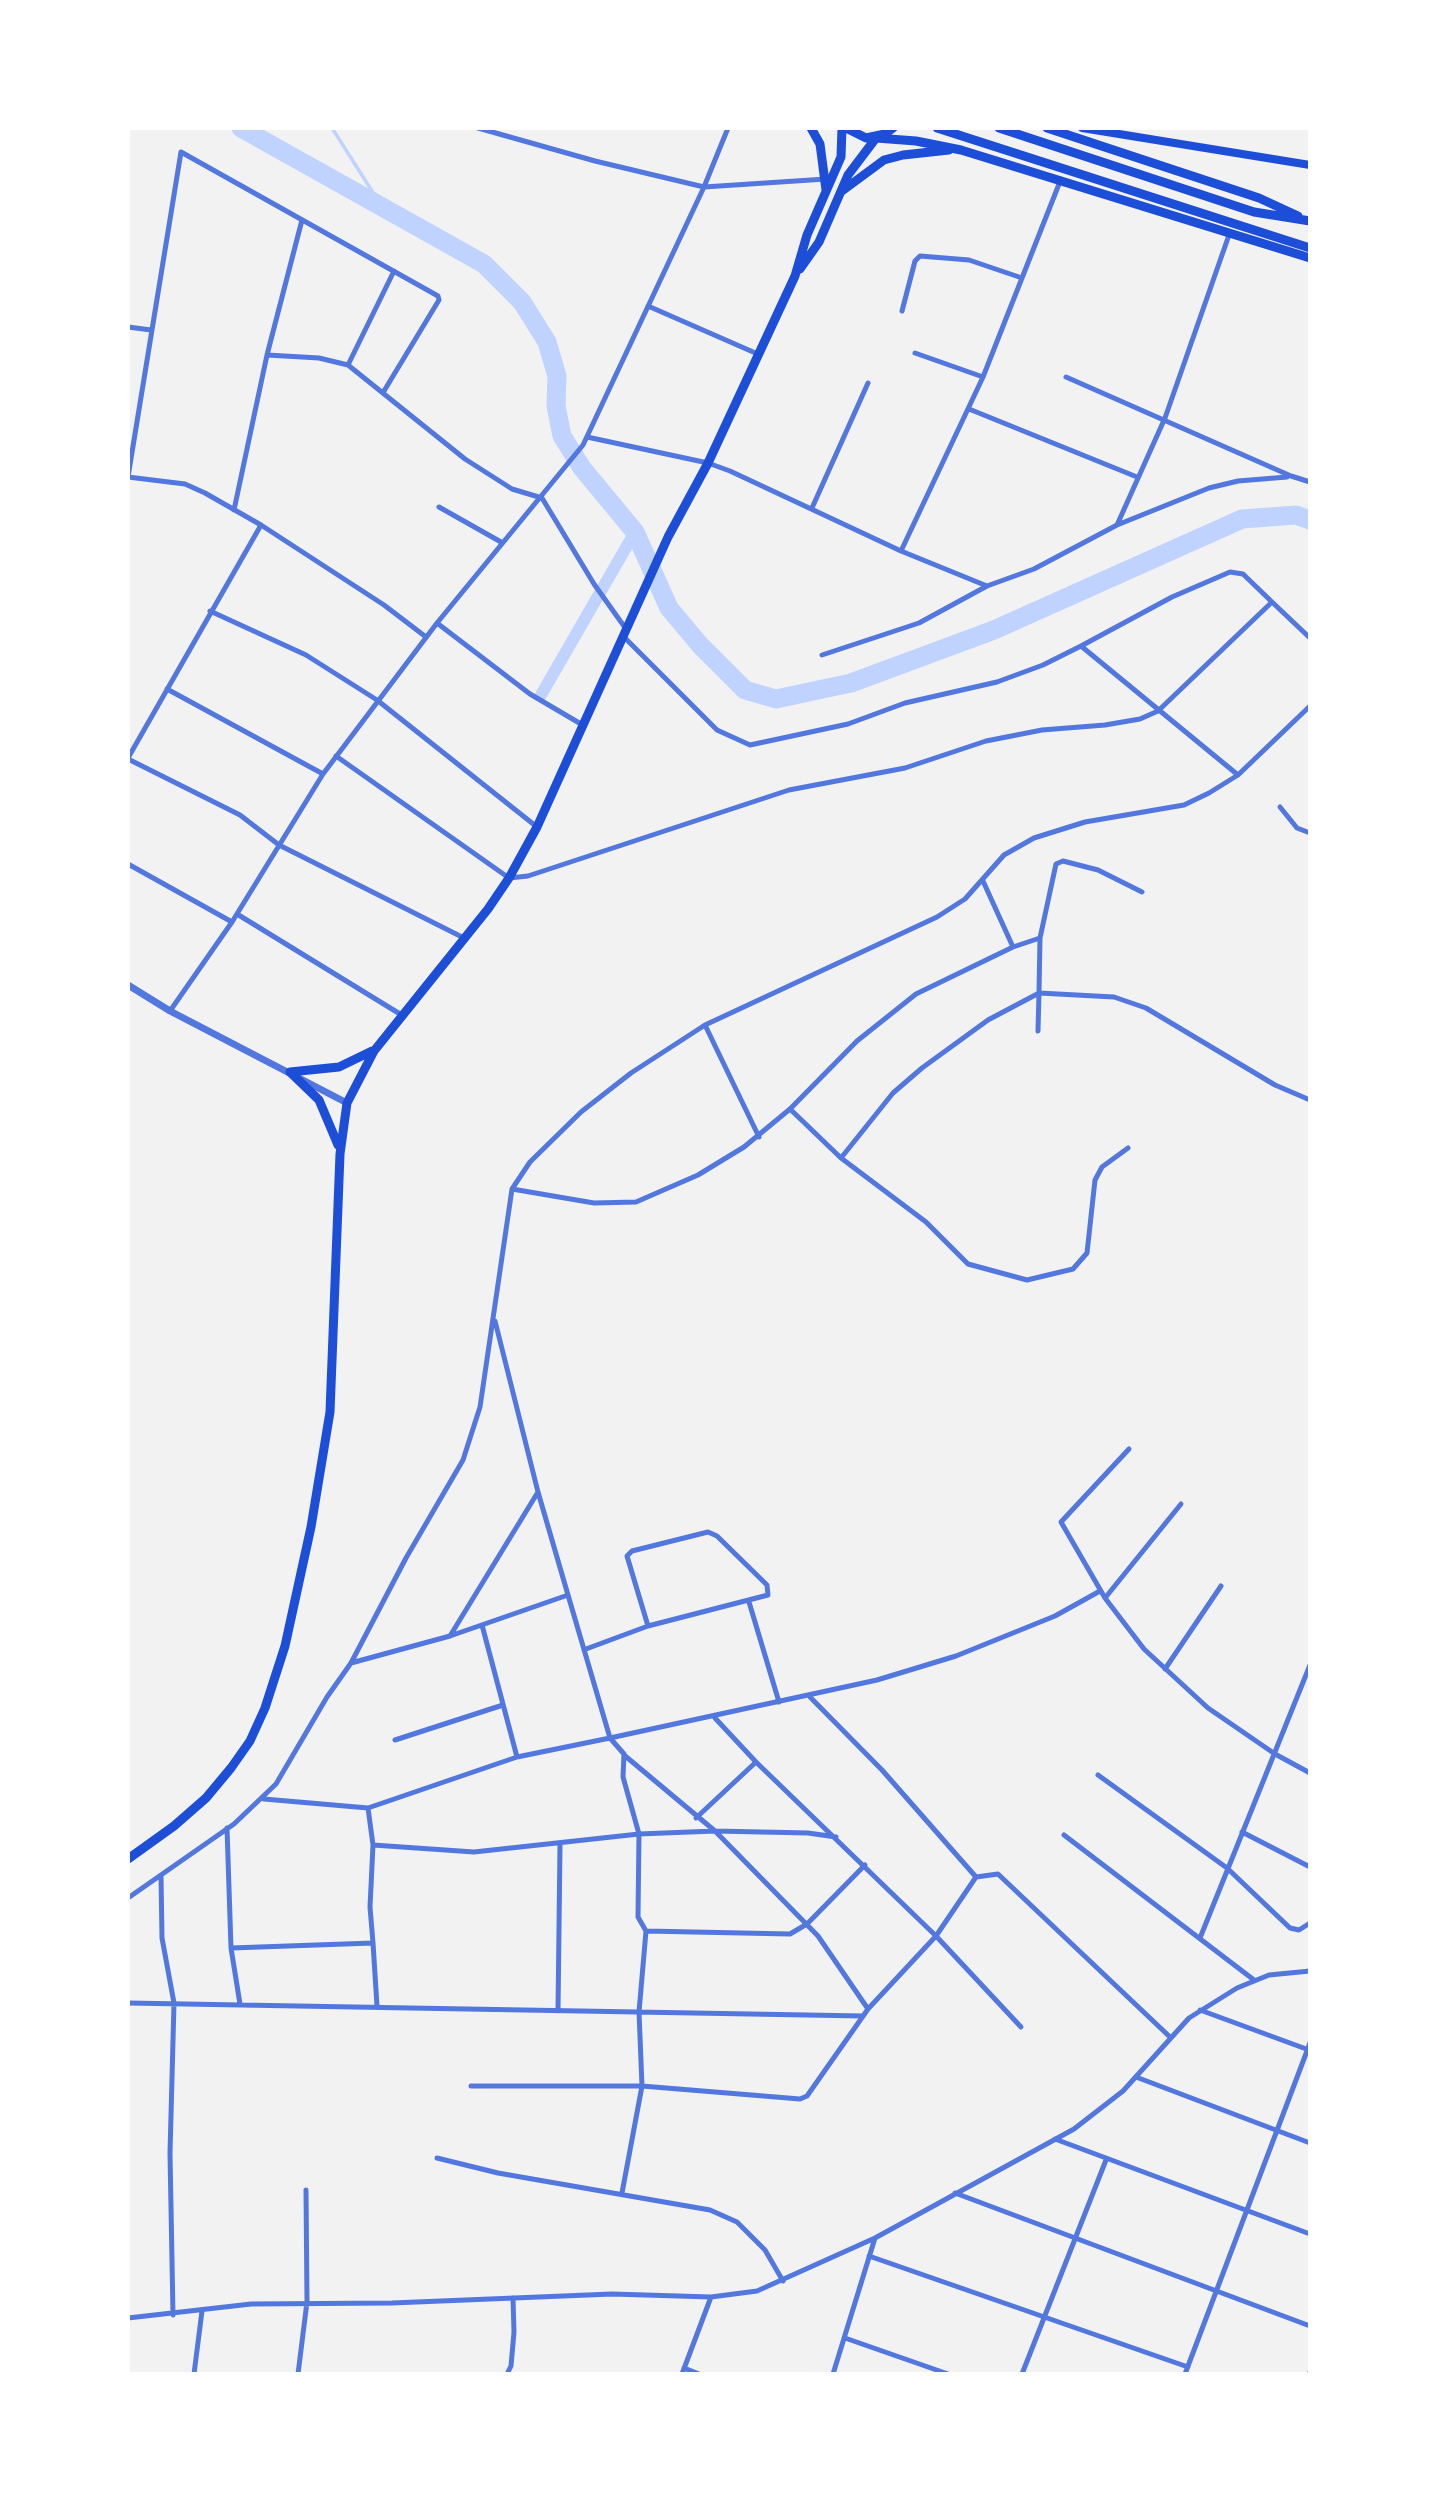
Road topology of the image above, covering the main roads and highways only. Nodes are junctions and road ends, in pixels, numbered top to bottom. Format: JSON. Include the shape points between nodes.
{"nodes":[{"id":1,"x":811,"y":128,"type":"edge"},
{"id":2,"x":844,"y":128,"type":"edge"},
{"id":3,"x":893,"y":128,"type":"edge"},
{"id":4,"x":937,"y":128,"type":"edge"},
{"id":5,"x":999,"y":128,"type":"edge"},
{"id":6,"x":1047,"y":128,"type":"edge"},
{"id":7,"x":1082,"y":128,"type":"edge"},
{"id":8,"x":876,"y":138,"type":"junction"},
{"id":9,"x":961,"y":150,"type":"junction"},
{"id":10,"x":1310,"y":165,"type":"edge"},
{"id":11,"x":840,"y":192,"type":"junction"},
{"id":12,"x":826,"y":193,"type":"junction"},
{"id":13,"x":1310,"y":221,"type":"edge"},
{"id":14,"x":1310,"y":247,"type":"edge"},
{"id":15,"x":1310,"y":258,"type":"edge"},
{"id":16,"x":795,"y":276,"type":"junction"},
{"id":17,"x":374,"y":1051,"type":"junction"},
{"id":18,"x":340,"y":1154,"type":"junction"},
{"id":19,"x":128,"y":1859,"type":"edge"}],
"edges":[{"from":1,"to":12,"type":"main road","via":[[820,144]]},
{"from":2,"to":8,"type":"main road","via":[[857,136]]},
{"from":2,"to":12,"type":"main road","via":[[841,157]]},
{"from":3,"to":8,"type":"main road"},
{"from":4,"to":14,"type":"main road"},
{"from":5,"to":13,"type":"main road","via":[[1254,212]]},
{"from":6,"to":13,"type":"main road","via":[[1259,198]]},
{"from":7,"to":10,"type":"main road"},
{"from":8,"to":9,"type":"main road"},
{"from":8,"to":11,"type":"main road"},
{"from":9,"to":11,"type":"main road","via":[[884,160]]},
{"from":9,"to":15,"type":"main road"},
{"from":11,"to":16,"type":"main road","via":[[819,242]]},
{"from":12,"to":16,"type":"main road"},
{"from":16,"to":17,"type":"main road","via":[[708,463],[668,537],[537,827],[509,878],[466,939]]},
{"from":17,"to":18,"type":"main road","via":[[347,1102]]},
{"from":17,"to":18,"type":"main road","via":[[339,1067],[290,1072],[318,1100]]},
{"from":18,"to":19,"type":"main road","via":[[330,1412],[285,1646],[255,1730],[231,1768],[190,1812]]}]}
